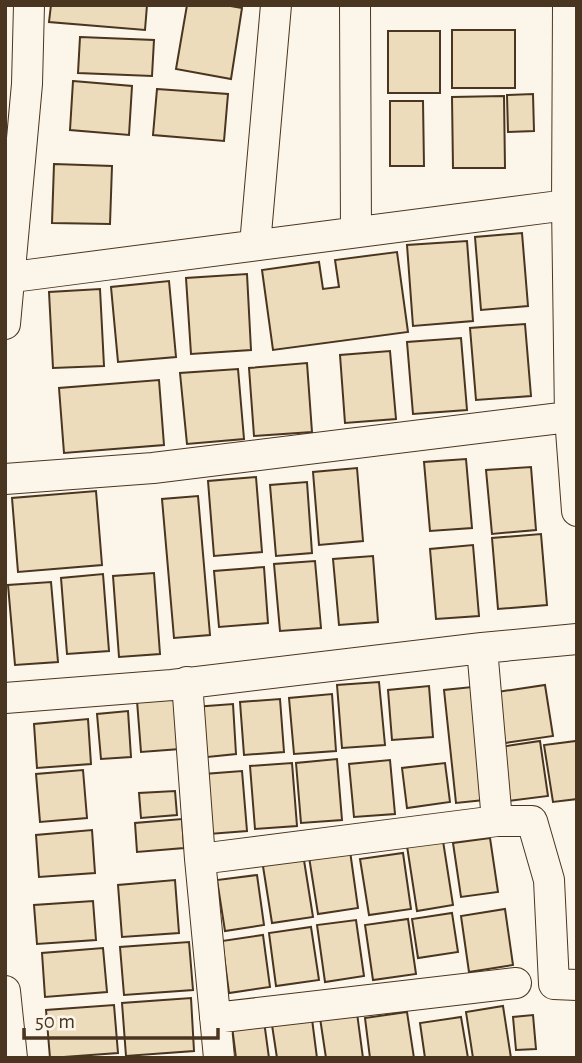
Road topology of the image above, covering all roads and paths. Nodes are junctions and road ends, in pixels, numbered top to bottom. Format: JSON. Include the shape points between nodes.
{"nodes":[{"id":1,"x":29,"y":5,"type":"edge"},
{"id":2,"x":276,"y":5,"type":"edge"},
{"id":3,"x":355,"y":5,"type":"edge"},
{"id":4,"x":568,"y":5,"type":"edge"},
{"id":5,"x":16,"y":85,"type":"edge"},
{"id":6,"x":567,"y":205,"type":"junction"},
{"id":7,"x":356,"y":232,"type":"junction"},
{"id":8,"x":255,"y":245,"type":"junction"},
{"id":9,"x":7,"y":278,"type":"edge"},
{"id":10,"x":5,"y":324,"type":"edge"},
{"id":11,"x":573,"y":416,"type":"edge"},
{"id":12,"x":5,"y":479,"type":"edge"},
{"id":13,"x":577,"y":511,"type":"edge"},
{"id":14,"x":577,"y":639,"type":"edge"},
{"id":15,"x":482,"y":648,"type":"junction"},
{"id":16,"x":187,"y":682,"type":"junction"},
{"id":17,"x":5,"y":698,"type":"edge"},
{"id":18,"x":496,"y":821,"type":"junction"},
{"id":19,"x":200,"y":859,"type":"junction"},
{"id":20,"x":563,"y":880,"type":"edge"},
{"id":21,"x":516,"y":983,"type":"dead end"},
{"id":22,"x":577,"y":985,"type":"edge"},
{"id":23,"x":5,"y":991,"type":"edge"},
{"id":24,"x":215,"y":1018,"type":"junction"},
{"id":25,"x":12,"y":1058,"type":"edge"},
{"id":26,"x":219,"y":1058,"type":"edge"}],
"edges":[{"from":1,"to":5,"type":"street"},
{"from":2,"to":8,"type":"street"},
{"from":3,"to":7,"type":"street"},
{"from":4,"to":6,"type":"street"},
{"from":5,"to":9,"type":"street"},
{"from":6,"to":7,"type":"street"},
{"from":6,"to":11,"type":"street"},
{"from":7,"to":8,"type":"street"},
{"from":8,"to":9,"type":"street"},
{"from":9,"to":10,"type":"street"},
{"from":11,"to":12,"type":"street","via":[[152,468]]},
{"from":11,"to":13,"type":"street"},
{"from":14,"to":15,"type":"street"},
{"from":15,"to":16,"type":"street"},
{"from":15,"to":18,"type":"street"},
{"from":16,"to":17,"type":"street"},
{"from":16,"to":19,"type":"street"},
{"from":18,"to":19,"type":"street"},
{"from":18,"to":20,"type":"street","via":[[532,821]]},
{"from":19,"to":24,"type":"street"},
{"from":20,"to":22,"type":"street","via":[[554,984]]},
{"from":21,"to":24,"type":"street"},
{"from":23,"to":25,"type":"street"},
{"from":24,"to":26,"type":"street"}]}
